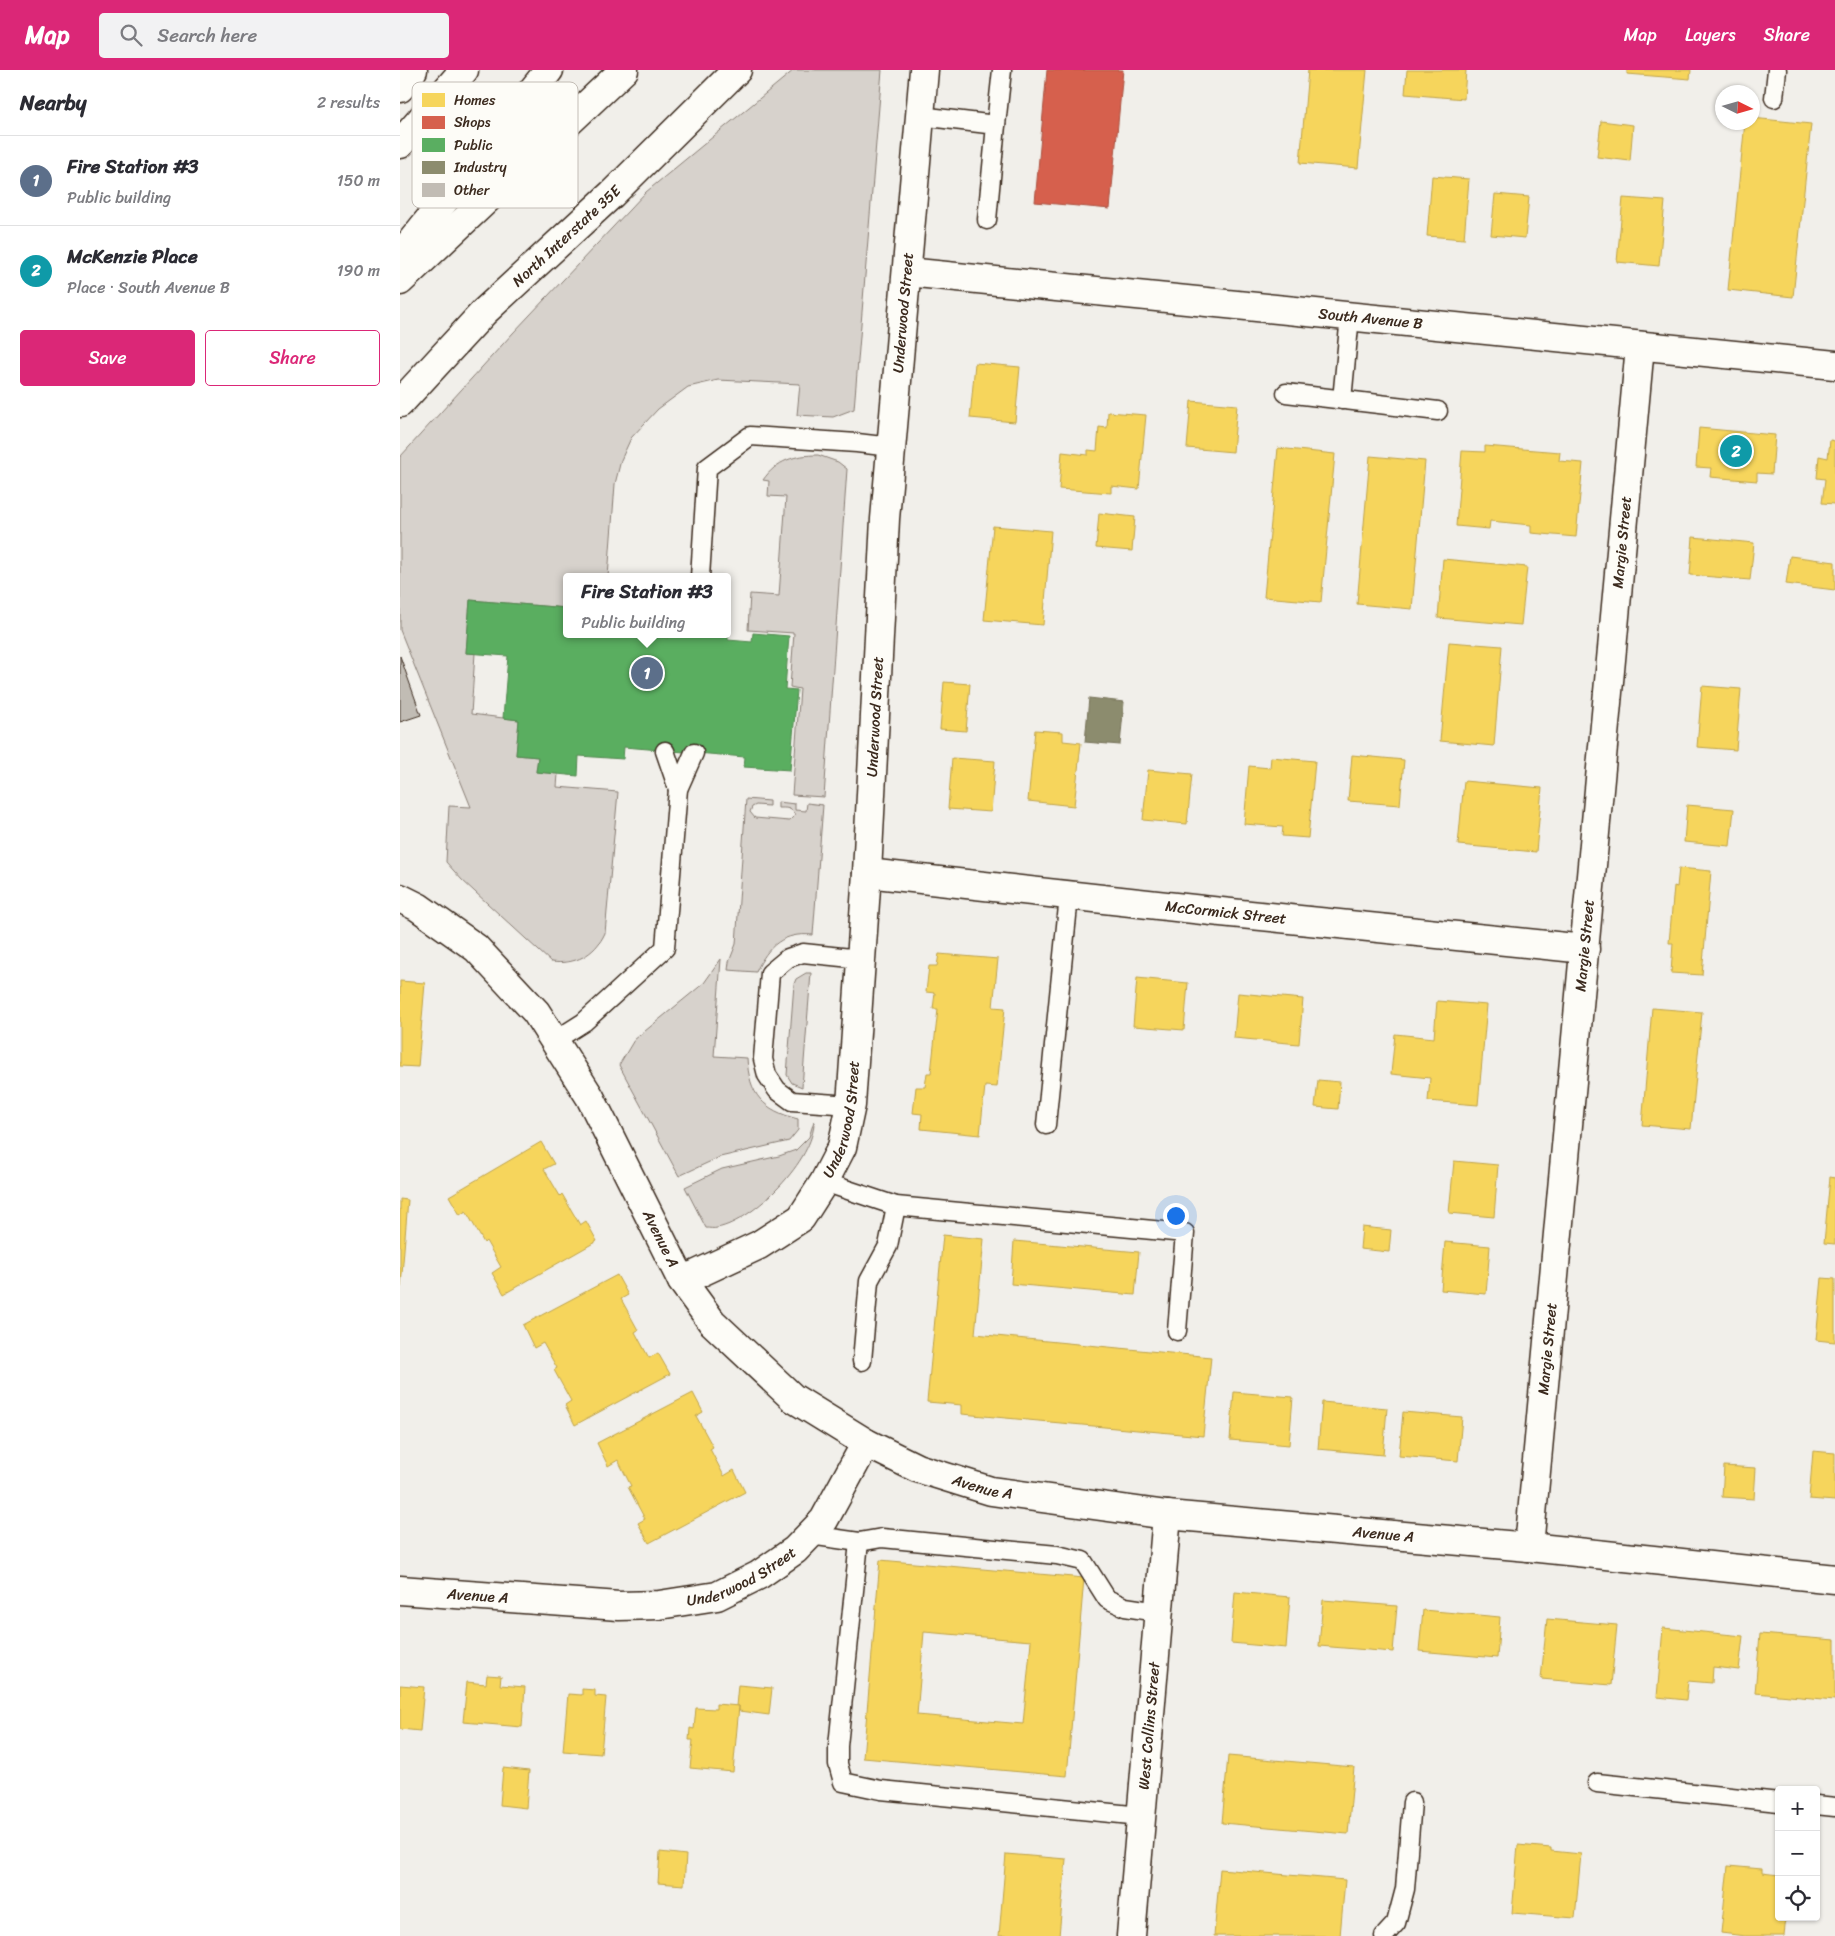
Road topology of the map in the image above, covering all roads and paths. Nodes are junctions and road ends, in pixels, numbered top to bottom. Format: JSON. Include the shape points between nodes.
{"nodes":[{"id":1,"x":413,"y":70,"type":"edge"},
{"id":2,"x":464,"y":70,"type":"edge"},
{"id":3,"x":549,"y":70,"type":"edge"},
{"id":4,"x":624,"y":70,"type":"edge"},
{"id":5,"x":737,"y":70,"type":"edge"},
{"id":6,"x":924,"y":70,"type":"edge"},
{"id":7,"x":1002,"y":70,"type":"edge"},
{"id":8,"x":1777,"y":70,"type":"edge"},
{"id":9,"x":454,"y":82,"type":"edge"},
{"id":10,"x":539,"y":82,"type":"edge"},
{"id":11,"x":400,"y":88,"type":"edge"},
{"id":12,"x":1774,"y":98,"type":"dead end"},
{"id":13,"x":578,"y":113,"type":"edge"},
{"id":14,"x":920,"y":116,"type":"junction"},
{"id":15,"x":996,"y":125,"type":"junction"},
{"id":16,"x":412,"y":130,"type":"edge"},
{"id":17,"x":400,"y":144,"type":"edge"},
{"id":18,"x":438,"y":208,"type":"edge"},
{"id":19,"x":477,"y":208,"type":"edge"},
{"id":20,"x":987,"y":220,"type":"dead end"},
{"id":21,"x":400,"y":256,"type":"edge"},
{"id":22,"x":907,"y":272,"type":"junction"},
{"id":23,"x":400,"y":281,"type":"edge"},
{"id":24,"x":1350,"y":316,"type":"junction"},
{"id":25,"x":1640,"y":346,"type":"junction"},
{"id":26,"x":1835,"y":365,"type":"edge"},
{"id":27,"x":1286,"y":393,"type":"dead end"},
{"id":28,"x":1342,"y":400,"type":"junction"},
{"id":29,"x":400,"y":404,"type":"edge"},
{"id":30,"x":1438,"y":411,"type":"dead end"},
{"id":31,"x":891,"y":447,"type":"junction"},
{"id":32,"x":700,"y":573,"type":"edge"},
{"id":33,"x":665,"y":751,"type":"dead end"},
{"id":34,"x":694,"y":753,"type":"dead end"},
{"id":35,"x":678,"y":789,"type":"junction"},
{"id":36,"x":867,"y":873,"type":"junction"},
{"id":37,"x":1069,"y":896,"type":"junction"},
{"id":38,"x":400,"y":898,"type":"edge"},
{"id":39,"x":1585,"y":949,"type":"junction"},
{"id":40,"x":862,"y":959,"type":"junction"},
{"id":41,"x":554,"y":1041,"type":"junction"},
{"id":42,"x":851,"y":1105,"type":"junction"},
{"id":43,"x":1046,"y":1125,"type":"dead end"},
{"id":44,"x":824,"y":1182,"type":"junction"},
{"id":45,"x":896,"y":1206,"type":"junction"},
{"id":46,"x":682,"y":1282,"type":"junction"},
{"id":47,"x":1177,"y":1330,"type":"dead end"},
{"id":48,"x":862,"y":1361,"type":"dead end"},
{"id":49,"x":866,"y":1443,"type":"junction"},
{"id":50,"x":1167,"y":1515,"type":"junction"},
{"id":51,"x":810,"y":1535,"type":"junction"},
{"id":52,"x":859,"y":1542,"type":"junction"},
{"id":53,"x":1529,"y":1547,"type":"junction"},
{"id":54,"x":1835,"y":1579,"type":"edge"},
{"id":55,"x":400,"y":1590,"type":"edge"},
{"id":56,"x":555,"y":1602,"type":"joint"},
{"id":57,"x":1158,"y":1612,"type":"junction"},
{"id":58,"x":1597,"y":1783,"type":"dead end"},
{"id":59,"x":1412,"y":1802,"type":"dead end"},
{"id":60,"x":1775,"y":1802,"type":"edge"},
{"id":61,"x":1820,"y":1805,"type":"edge"},
{"id":62,"x":1835,"y":1807,"type":"edge"},
{"id":63,"x":1141,"y":1816,"type":"junction"},
{"id":64,"x":1131,"y":1936,"type":"edge"},
{"id":65,"x":1384,"y":1936,"type":"edge"}],
"edges":[{"from":1,"to":11,"type":"main road"},
{"from":2,"to":9,"type":"main road"},
{"from":3,"to":10,"type":"main road"},
{"from":4,"to":13,"type":"main road"},
{"from":5,"to":29,"type":"main road","name":"North Interstate 35E","via":[[612,194],[484,312]]},
{"from":6,"to":14,"type":"main road","name":"Underwood Street"},
{"from":7,"to":15,"type":"lane"},
{"from":8,"to":12,"type":"lane"},
{"from":14,"to":15,"type":"lane"},
{"from":14,"to":22,"type":"main road","name":"Underwood Street"},
{"from":15,"to":20,"type":"lane"},
{"from":16,"to":17,"type":"main road"},
{"from":18,"to":21,"type":"main road"},
{"from":19,"to":23,"type":"main road"},
{"from":22,"to":24,"type":"main road","name":"South Avenue B"},
{"from":22,"to":31,"type":"main road","name":"Underwood Street"},
{"from":24,"to":25,"type":"main road","name":"South Avenue B"},
{"from":24,"to":28,"type":"lane"},
{"from":25,"to":26,"type":"main road","name":"South Avenue B"},
{"from":25,"to":39,"type":"main road","name":"Margie Street"},
{"from":27,"to":28,"type":"lane"},
{"from":28,"to":30,"type":"lane"},
{"from":31,"to":32,"type":"lane","via":[[750,436],[707,468]]},
{"from":31,"to":36,"type":"main road","name":"Underwood Street"},
{"from":33,"to":35,"type":"lane"},
{"from":34,"to":35,"type":"lane"},
{"from":35,"to":41,"type":"lane","via":[[666,948],[584,1022]]},
{"from":36,"to":37,"type":"main road","name":"McCormick Street"},
{"from":36,"to":40,"type":"main road","name":"Underwood Street"},
{"from":37,"to":39,"type":"main road","name":"McCormick Street"},
{"from":37,"to":43,"type":"lane"},
{"from":38,"to":41,"type":"main road","name":"Avenue A","via":[[476,948],[536,1012]]},
{"from":39,"to":53,"type":"main road","name":"Margie Street"},
{"from":40,"to":42,"type":"main road","name":"Underwood Street"},
{"from":40,"to":42,"type":"lane","via":[[803,953],[788,958],[770,973],[763,1059],[767,1075],[777,1090],[792,1101]]},
{"from":41,"to":46,"type":"main road","name":"Avenue A","via":[[590,1097]]},
{"from":42,"to":44,"type":"main road","name":"Underwood Street","via":[[842,1147]]},
{"from":44,"to":45,"type":"lane"},
{"from":44,"to":46,"type":"main road","name":"Underwood Street","via":[[801,1218],[759,1245]]},
{"from":45,"to":47,"type":"lane","via":[[1185,1233]]},
{"from":45,"to":48,"type":"lane","via":[[888,1246],[869,1281]]},
{"from":46,"to":49,"type":"main road","name":"Avenue A","via":[[712,1322],[793,1398]]},
{"from":49,"to":50,"type":"main road","name":"Avenue A","via":[[916,1468],[991,1491]]},
{"from":49,"to":51,"type":"main road","name":"Underwood Street","via":[[824,1520]]},
{"from":50,"to":53,"type":"main road","name":"Avenue A"},
{"from":50,"to":57,"type":"main road","name":"West Collins Street"},
{"from":51,"to":52,"type":"lane"},
{"from":51,"to":56,"type":"main road","name":"Underwood Street","via":[[795,1550],[759,1575],[717,1596],[659,1605]]},
{"from":52,"to":57,"type":"lane","via":[[882,1538],[1057,1555],[1083,1561],[1107,1599],[1125,1607]]},
{"from":52,"to":63,"type":"lane","via":[[838,1746],[838,1764],[844,1782],[882,1790]]},
{"from":53,"to":54,"type":"main road","name":"Avenue A"},
{"from":55,"to":56,"type":"main road","name":"Avenue A"},
{"from":57,"to":63,"type":"main road","name":"West Collins Street"},
{"from":58,"to":60,"type":"lane"},
{"from":59,"to":65,"type":"lane","via":[[1404,1889],[1396,1923]]},
{"from":61,"to":62,"type":"lane"},
{"from":63,"to":64,"type":"main road","name":"West Collins Street"}]}
